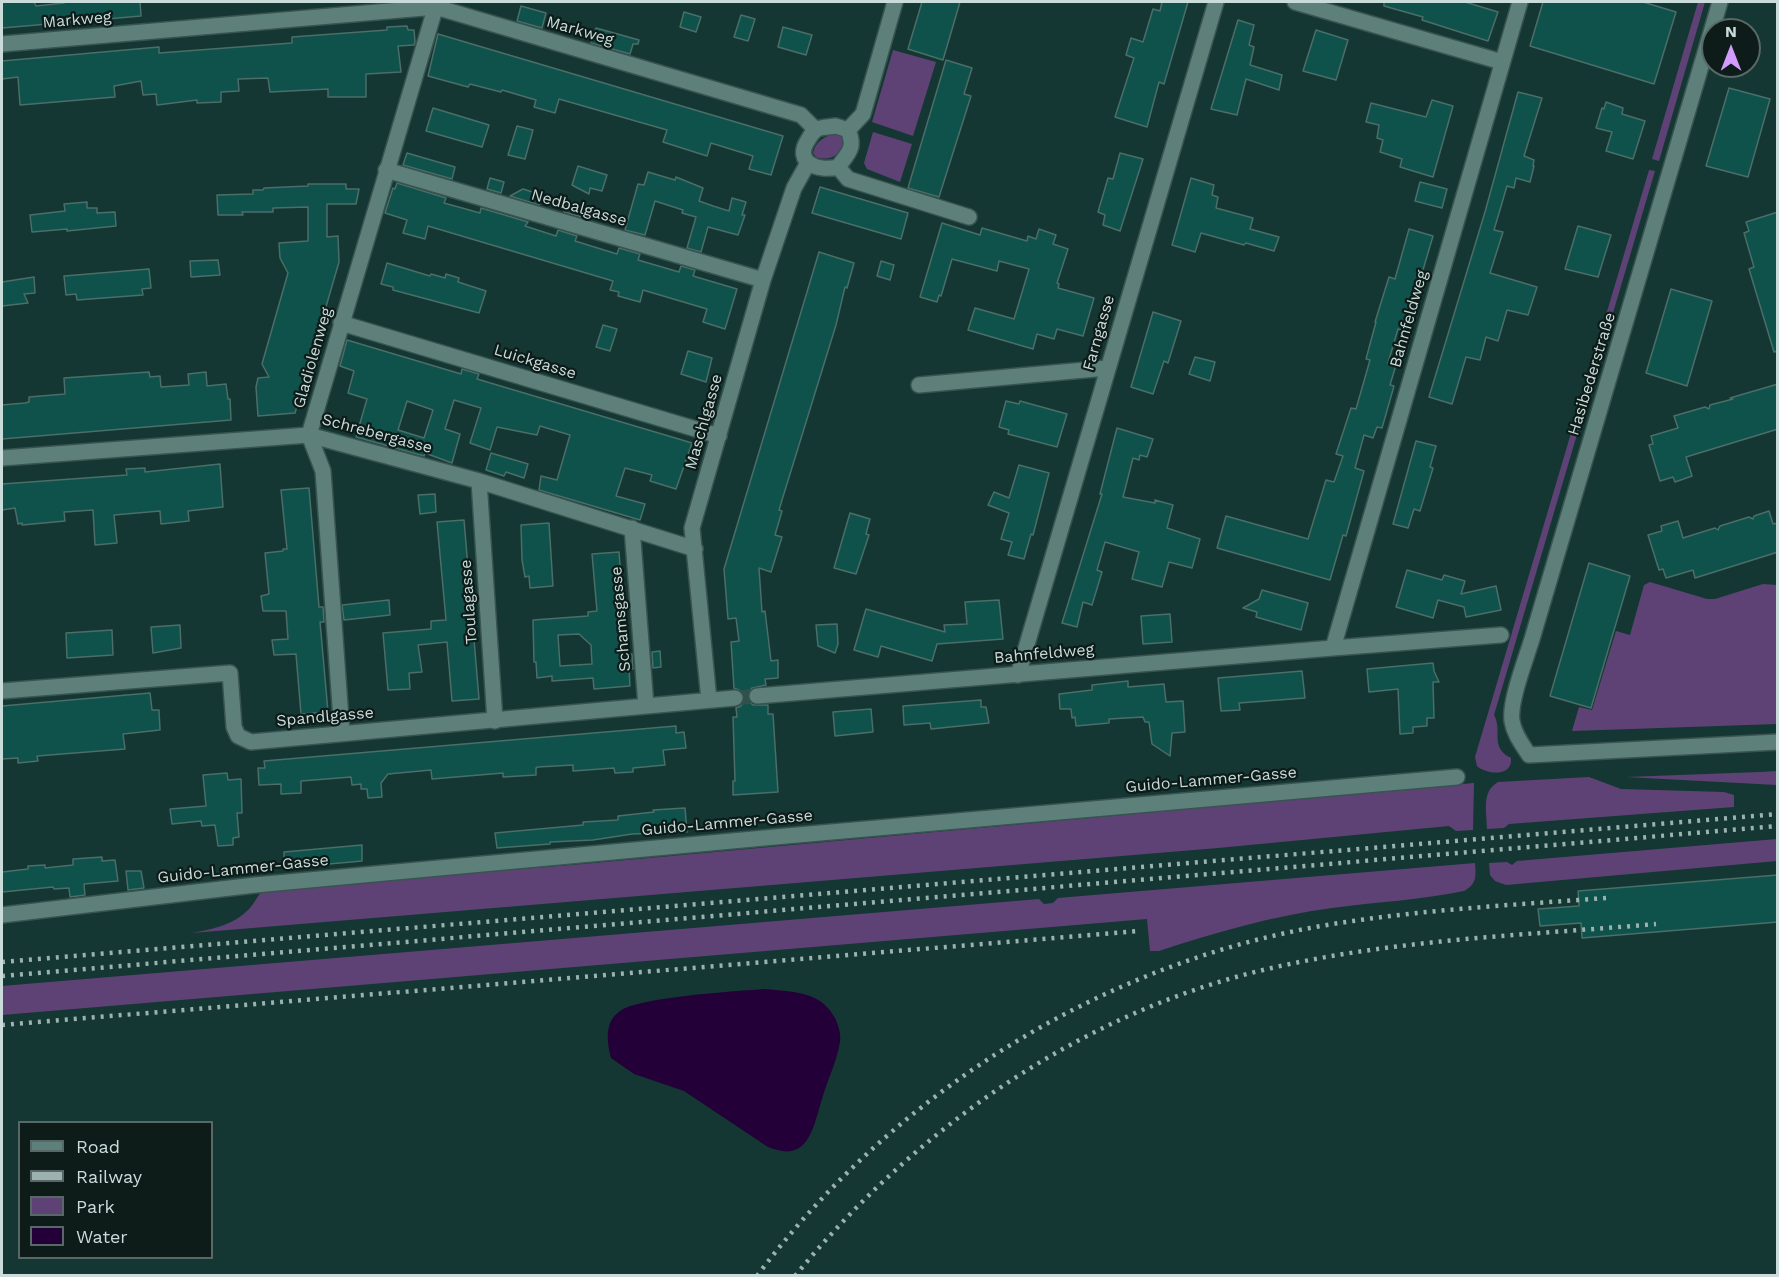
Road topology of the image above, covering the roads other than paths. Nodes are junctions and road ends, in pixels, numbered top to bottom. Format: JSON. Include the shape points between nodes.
{"nodes":[{"id":1,"x":896,"y":2,"type":"edge"},
{"id":2,"x":1216,"y":2,"type":"edge"},
{"id":3,"x":1295,"y":2,"type":"edge"},
{"id":4,"x":1520,"y":2,"type":"edge"},
{"id":5,"x":1720,"y":2,"type":"edge"},
{"id":6,"x":436,"y":4,"type":"edge"},
{"id":7,"x":2,"y":44,"type":"edge"},
{"id":8,"x":1502,"y":62,"type":"junction"},
{"id":9,"x":816,"y":129,"type":"junction"},
{"id":10,"x":848,"y":130,"type":"junction"},
{"id":11,"x":808,"y":163,"type":"junction"},
{"id":12,"x":838,"y":167,"type":"junction"},
{"id":13,"x":386,"y":170,"type":"junction"},
{"id":14,"x":969,"y":217,"type":"dead end"},
{"id":15,"x":763,"y":280,"type":"junction"},
{"id":16,"x":341,"y":323,"type":"junction"},
{"id":17,"x":1107,"y":368,"type":"junction"},
{"id":18,"x":919,"y":385,"type":"dead end"},
{"id":19,"x":309,"y":435,"type":"junction"},
{"id":20,"x":719,"y":436,"type":"junction"},
{"id":21,"x":2,"y":458,"type":"edge"},
{"id":22,"x":479,"y":481,"type":"junction"},
{"id":23,"x":632,"y":528,"type":"junction"},
{"id":24,"x":695,"y":549,"type":"junction"},
{"id":25,"x":1501,"y":635,"type":"dead end"},
{"id":26,"x":1333,"y":648,"type":"junction"},
{"id":27,"x":1018,"y":675,"type":"junction"},
{"id":28,"x":2,"y":691,"type":"edge"},
{"id":29,"x":758,"y":696,"type":"tunnel mouth"},
{"id":30,"x":735,"y":698,"type":"tunnel mouth"},
{"id":31,"x":709,"y":700,"type":"junction"},
{"id":32,"x":646,"y":706,"type":"junction"},
{"id":33,"x":495,"y":721,"type":"junction"},
{"id":34,"x":342,"y":733,"type":"junction"},
{"id":35,"x":1778,"y":742,"type":"edge"},
{"id":36,"x":1457,"y":777,"type":"dead end"},
{"id":37,"x":2,"y":915,"type":"edge"}],
"edges":[{"from":1,"to":10,"type":"street","via":[[863,114]]},
{"from":2,"to":17,"type":"street","name":"Farngasse"},
{"from":3,"to":8,"type":"street"},
{"from":4,"to":8,"type":"street","name":"Bahnfeldweg"},
{"from":5,"to":35,"type":"street","name":"Hasibederstraße","via":[[1513,702],[1512,720],[1529,755]]},
{"from":6,"to":7,"type":"street","name":"Markweg"},
{"from":6,"to":9,"type":"street","name":"Markweg","via":[[801,115]]},
{"from":6,"to":13,"type":"street","name":"Gladiolenweg"},
{"from":8,"to":26,"type":"street","name":"Bahnfeldweg"},
{"from":9,"to":10,"type":"street","via":[[836,126]]},
{"from":9,"to":11,"type":"street","via":[[804,147]]},
{"from":10,"to":12,"type":"street","via":[[852,140],[850,151]]},
{"from":11,"to":12,"type":"street","via":[[818,169]]},
{"from":11,"to":15,"type":"street","name":"Maschlgasse","via":[[794,188]]},
{"from":12,"to":14,"type":"street","via":[[848,179]]},
{"from":13,"to":15,"type":"street","name":"Nedbalgasse"},
{"from":13,"to":16,"type":"street","name":"Gladiolenweg"},
{"from":15,"to":20,"type":"street","name":"Maschlgasse"},
{"from":16,"to":19,"type":"street","name":"Gladiolenweg"},
{"from":16,"to":20,"type":"street","name":"Luickgasse"},
{"from":17,"to":18,"type":"street"},
{"from":17,"to":27,"type":"street","name":"Farngasse"},
{"from":19,"to":21,"type":"street","name":"Schrebergasse"},
{"from":19,"to":22,"type":"street","name":"Schrebergasse"},
{"from":19,"to":34,"type":"street","name":"Gladiolenweg","via":[[323,471]]},
{"from":20,"to":24,"type":"street","name":"Maschlgasse","via":[[692,528]]},
{"from":22,"to":23,"type":"street","name":"Schrebergasse"},
{"from":22,"to":33,"type":"street","name":"Toulagasse"},
{"from":23,"to":24,"type":"street","name":"Schrebergasse"},
{"from":23,"to":32,"type":"street","name":"Schamsgasse"},
{"from":24,"to":31,"type":"street","name":"Maschlgasse"},
{"from":25,"to":26,"type":"street","name":"Bahnfeldweg"},
{"from":26,"to":27,"type":"street","name":"Bahnfeldweg"},
{"from":27,"to":29,"type":"street","name":"Bahnfeldweg"},
{"from":28,"to":34,"type":"street","name":"Spandlgasse","via":[[230,673],[234,728],[242,739],[251,742]]},
{"from":30,"to":31,"type":"street"},
{"from":31,"to":32,"type":"street","name":"Spandlgasse"},
{"from":32,"to":33,"type":"street","name":"Spandlgasse"},
{"from":33,"to":34,"type":"street","name":"Spandlgasse"},
{"from":36,"to":37,"type":"street","name":"Guido-Lammer-Gasse","via":[[279,883]]}]}
